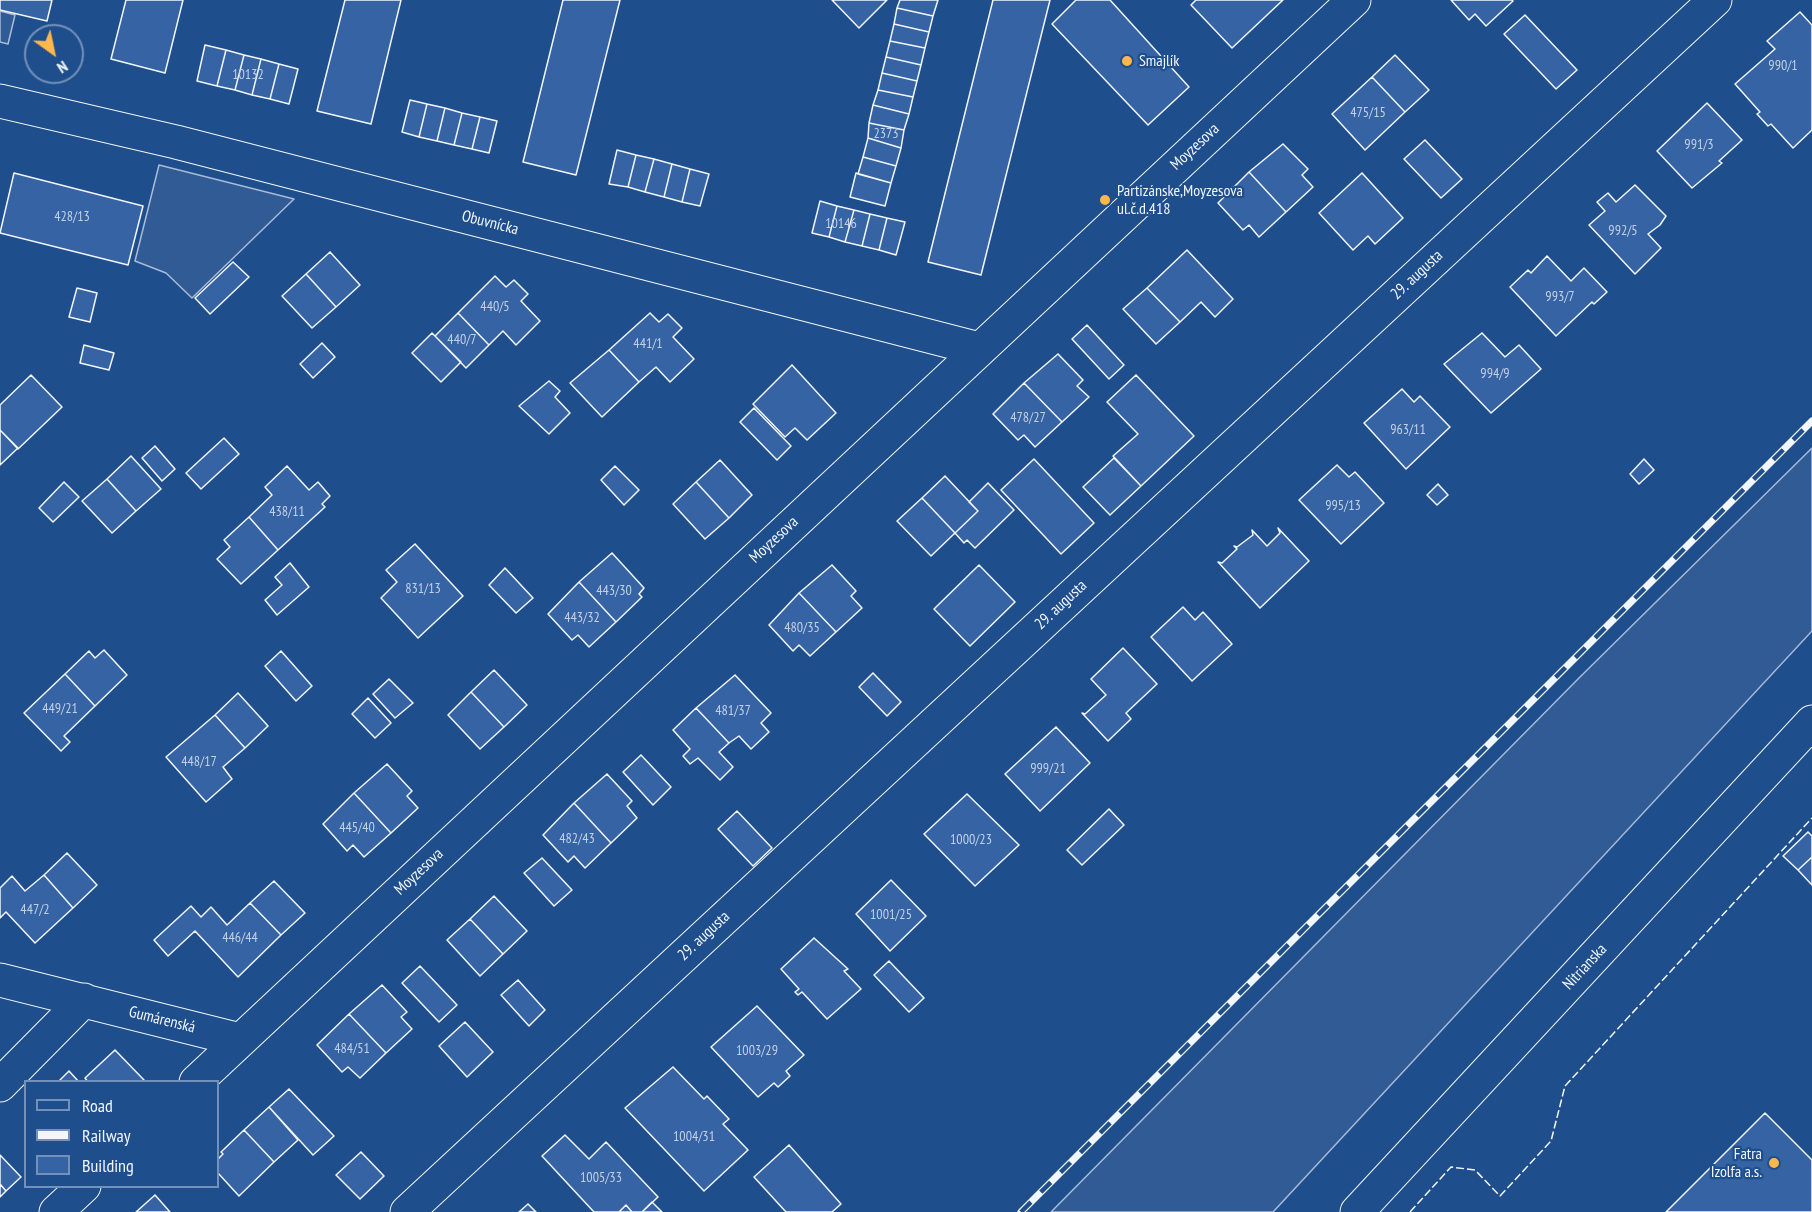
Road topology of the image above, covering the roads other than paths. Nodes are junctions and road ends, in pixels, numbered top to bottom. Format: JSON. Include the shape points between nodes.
{"nodes":[{"id":1,"x":1354,"y":0,"type":"edge"},
{"id":2,"x":1715,"y":0,"type":"edge"},
{"id":3,"x":0,"y":101,"type":"edge"},
{"id":4,"x":979,"y":349,"type":"junction"},
{"id":5,"x":1812,"y":722,"type":"edge"},
{"id":6,"x":0,"y":980,"type":"edge"},
{"id":7,"x":84,"y":1000,"type":"junction"},
{"id":8,"x":240,"y":1040,"type":"junction"},
{"id":9,"x":198,"y":1080,"type":"edge"},
{"id":10,"x":0,"y":1085,"type":"edge"},
{"id":11,"x":82,"y":1188,"type":"edge"},
{"id":12,"x":56,"y":1212,"type":"edge"},
{"id":13,"x":407,"y":1212,"type":"edge"},
{"id":14,"x":1357,"y":1212,"type":"edge"}],
"edges":[{"from":1,"to":4,"type":"street","name":"Moyzesova"},
{"from":2,"to":13,"type":"street","name":"29. augusta"},
{"from":3,"to":4,"type":"street","name":"Obuvnícka","via":[[176,142]]},
{"from":4,"to":8,"type":"street","name":"Moyzesova"},
{"from":5,"to":14,"type":"street","name":"Nitrianska"},
{"from":6,"to":7,"type":"street","name":"Gumárenská"},
{"from":7,"to":8,"type":"street","name":"Gumárenská"},
{"from":7,"to":10,"type":"street"},
{"from":8,"to":9,"type":"street","name":"Moyzesova"},
{"from":11,"to":12,"type":"street"}]}
